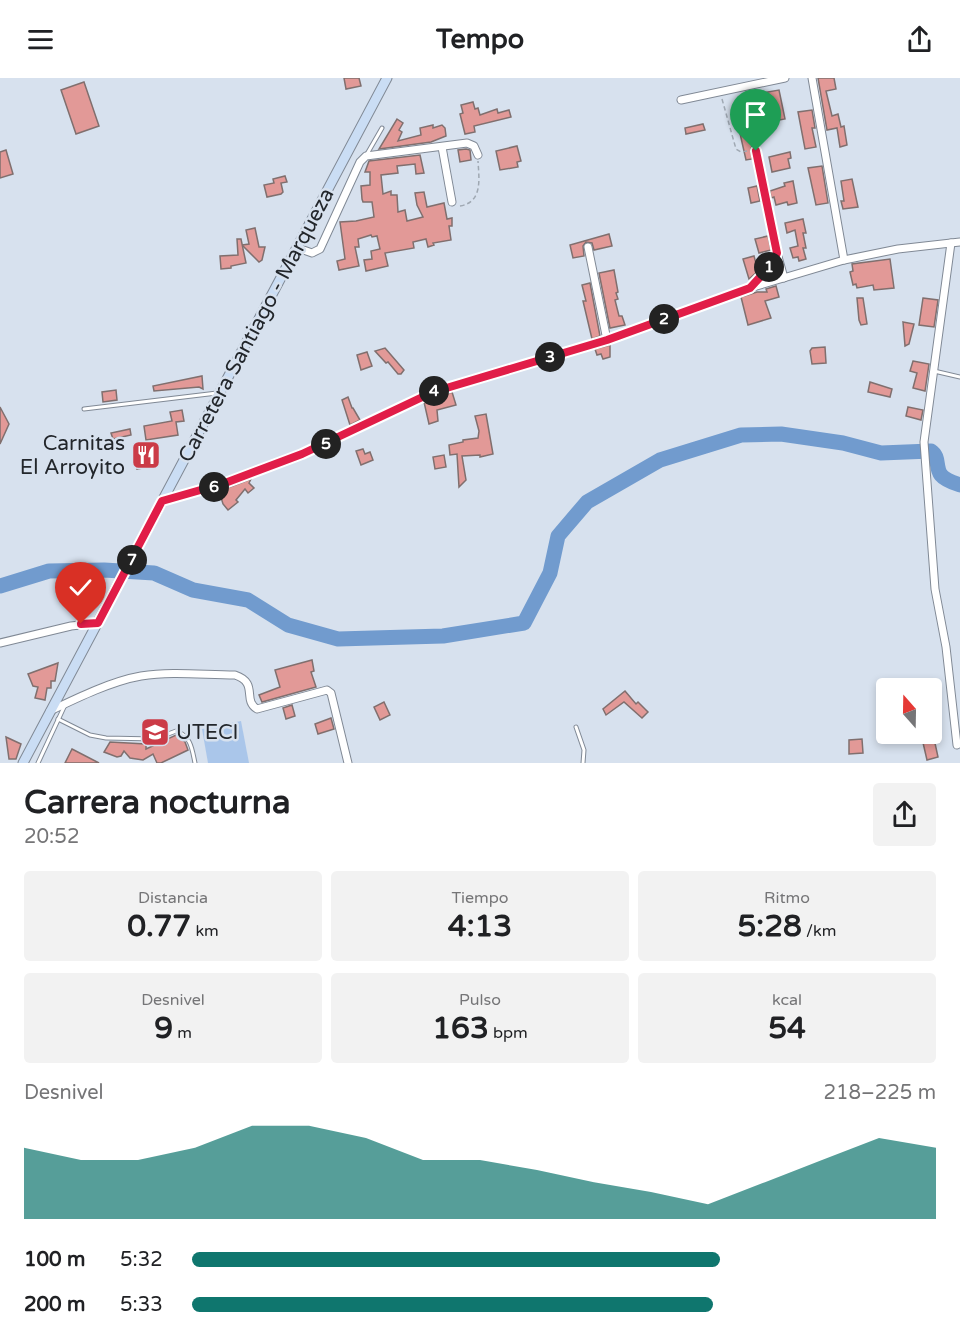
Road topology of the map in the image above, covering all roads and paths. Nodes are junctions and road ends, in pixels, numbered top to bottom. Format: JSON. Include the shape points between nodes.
{"nodes":[{"id":1,"x":387,"y":78,"type":"edge"},
{"id":2,"x":785,"y":78,"type":"edge"},
{"id":3,"x":812,"y":78,"type":"edge"},
{"id":4,"x":720,"y":93,"type":"junction"},
{"id":5,"x":681,"y":100,"type":"dead end"},
{"id":6,"x":382,"y":128,"type":"dead end"},
{"id":7,"x":442,"y":147,"type":"junction"},
{"id":8,"x":756,"y":151,"type":"joint"},
{"id":9,"x":478,"y":155,"type":"joint"},
{"id":10,"x":366,"y":156,"type":"junction"},
{"id":11,"x":452,"y":202,"type":"joint"},
{"id":12,"x":960,"y":242,"type":"edge"},
{"id":13,"x":951,"y":243,"type":"junction"},
{"id":14,"x":588,"y":247,"type":"dead end"},
{"id":15,"x":298,"y":248,"type":"junction"},
{"id":16,"x":777,"y":253,"type":"junction"},
{"id":17,"x":844,"y":260,"type":"junction"},
{"id":18,"x":784,"y":278,"type":"junction"},
{"id":19,"x":750,"y":288,"type":"junction"},
{"id":20,"x":607,"y":340,"type":"junction"},
{"id":21,"x":934,"y":371,"type":"junction"},
{"id":22,"x":960,"y":377,"type":"edge"},
{"id":23,"x":221,"y":393,"type":"junction"},
{"id":24,"x":84,"y":409,"type":"dead end"},
{"id":25,"x":162,"y":501,"type":"junction"},
{"id":26,"x":98,"y":623,"type":"junction"},
{"id":27,"x":0,"y":643,"type":"edge"},
{"id":28,"x":66,"y":704,"type":"junction"},
{"id":29,"x":50,"y":711,"type":"junction"},
{"id":30,"x":58,"y":719,"type":"junction"},
{"id":31,"x":576,"y":727,"type":"dead end"},
{"id":32,"x":957,"y":746,"type":"dead end"},
{"id":33,"x":23,"y":763,"type":"edge"},
{"id":34,"x":38,"y":763,"type":"edge"},
{"id":35,"x":195,"y":763,"type":"edge"},
{"id":36,"x":348,"y":763,"type":"edge"},
{"id":37,"x":583,"y":763,"type":"edge"}],
"edges":[{"from":1,"to":15,"type":"main road","name":"Carretera Santiago - Marqueza"},
{"from":2,"to":4,"type":"street"},
{"from":3,"to":17,"type":"street"},
{"from":4,"to":5,"type":"street"},
{"from":4,"to":8,"type":"path","via":[[736,149]]},
{"from":6,"to":10,"type":"lane"},
{"from":7,"to":9,"type":"street","via":[[471,144]]},
{"from":7,"to":10,"type":"street"},
{"from":7,"to":11,"type":"street"},
{"from":8,"to":16,"type":"street"},
{"from":9,"to":11,"type":"path","via":[[477,196],[467,205]]},
{"from":10,"to":15,"type":"street","via":[[320,249],[312,254]]},
{"from":12,"to":13,"type":"street"},
{"from":13,"to":17,"type":"street"},
{"from":13,"to":21,"type":"street"},
{"from":14,"to":20,"type":"street"},
{"from":15,"to":23,"type":"main road","name":"Carretera Santiago - Marqueza"},
{"from":16,"to":18,"type":"street"},
{"from":16,"to":19,"type":"street"},
{"from":17,"to":18,"type":"street"},
{"from":18,"to":19,"type":"street"},
{"from":19,"to":20,"type":"street"},
{"from":20,"to":25,"type":"street","via":[[433,392],[302,454]]},
{"from":21,"to":22,"type":"lane"},
{"from":21,"to":32,"type":"street","via":[[924,456],[935,589]]},
{"from":23,"to":24,"type":"lane"},
{"from":23,"to":25,"type":"main road","name":"Carretera Santiago - Marqueza"},
{"from":25,"to":26,"type":"main road","name":"Carretera Santiago - Marqueza"},
{"from":26,"to":27,"type":"street"},
{"from":26,"to":29,"type":"main road","name":"Carretera Santiago - Marqueza"},
{"from":28,"to":29,"type":"street"},
{"from":28,"to":30,"type":"lane"},
{"from":28,"to":36,"type":"street","via":[[120,682],[156,674],[242,677],[249,684],[251,702],[257,709],[327,690],[331,693]]},
{"from":29,"to":33,"type":"main road","name":"Carretera Santiago - Marqueza"},
{"from":30,"to":34,"type":"lane"},
{"from":30,"to":35,"type":"lane","via":[[90,735],[106,738],[155,739],[171,732],[181,733],[189,740]]},
{"from":31,"to":37,"type":"lane","via":[[584,750]]}]}
